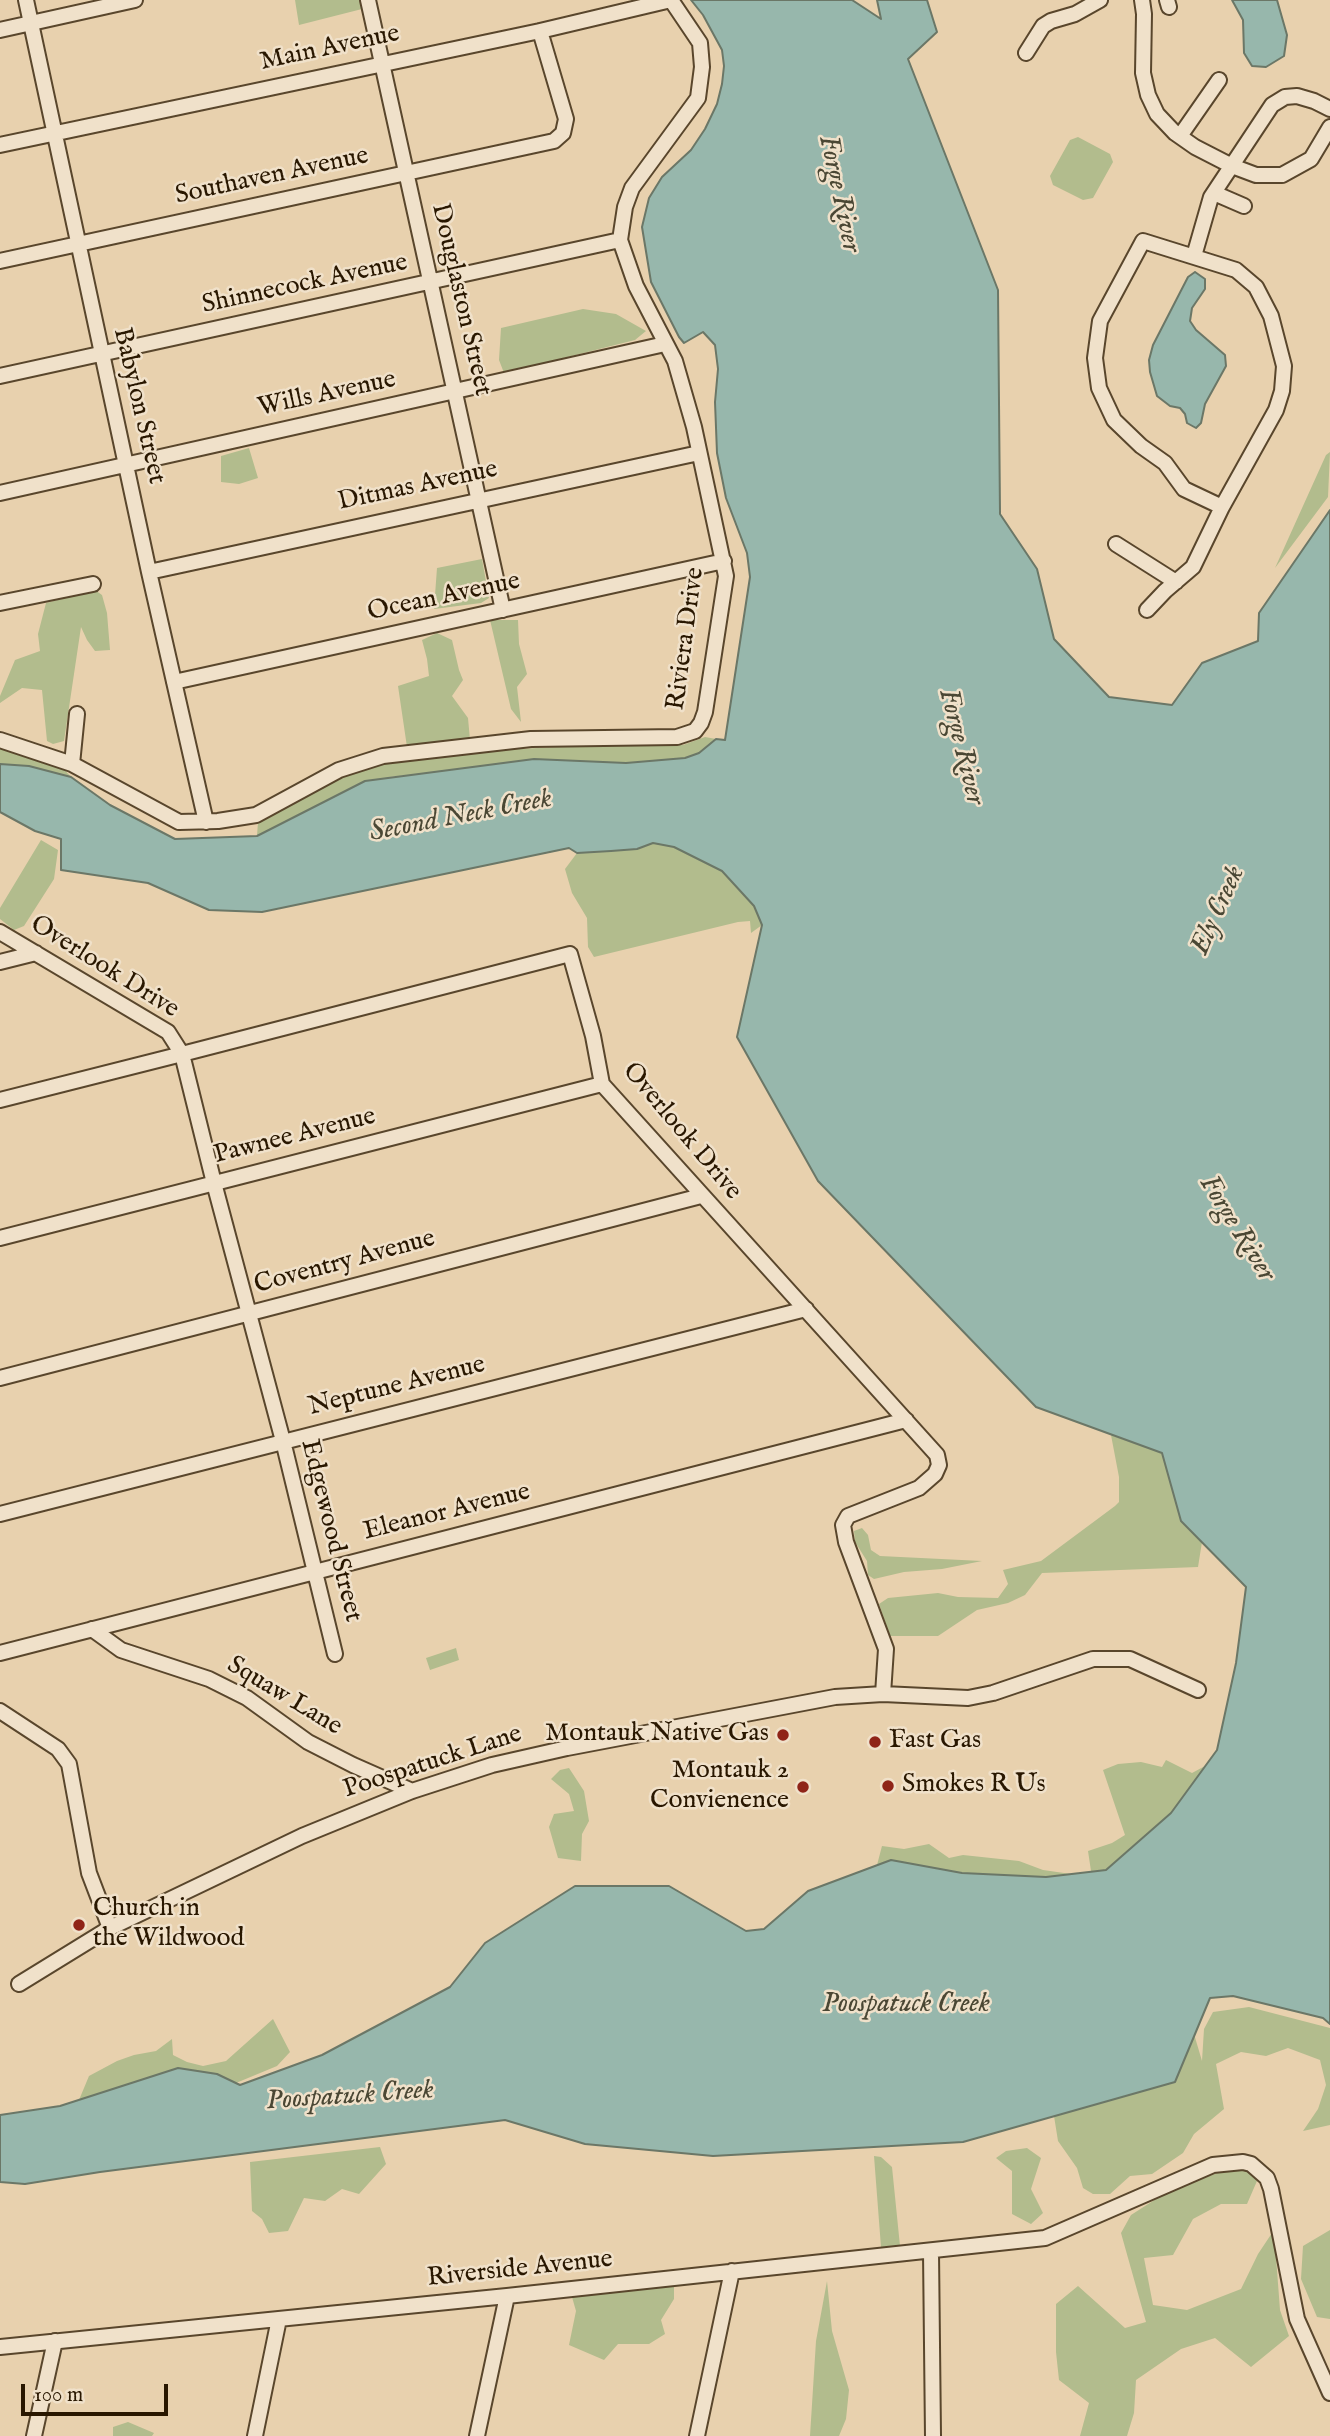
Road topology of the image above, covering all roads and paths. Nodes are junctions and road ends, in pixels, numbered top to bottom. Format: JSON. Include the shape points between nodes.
{"nodes":[{"id":1,"x":26,"y":0,"type":"edge"},
{"id":2,"x":135,"y":0,"type":"edge"},
{"id":3,"x":369,"y":0,"type":"edge"},
{"id":4,"x":671,"y":0,"type":"edge"},
{"id":5,"x":1100,"y":0,"type":"edge"},
{"id":6,"x":1142,"y":0,"type":"edge"},
{"id":7,"x":31,"y":23,"type":"junction"},
{"id":8,"x":0,"y":30,"type":"edge"},
{"id":9,"x":540,"y":31,"type":"junction"},
{"id":10,"x":1026,"y":53,"type":"dead end"},
{"id":11,"x":382,"y":62,"type":"junction"},
{"id":12,"x":1219,"y":80,"type":"dead end"},
{"id":13,"x":1330,"y":109,"type":"edge"},
{"id":14,"x":54,"y":134,"type":"junction"},
{"id":15,"x":1328,"y":134,"type":"edge"},
{"id":16,"x":1180,"y":136,"type":"junction"},
{"id":17,"x":0,"y":145,"type":"edge"},
{"id":18,"x":1232,"y":166,"type":"junction"},
{"id":19,"x":407,"y":173,"type":"junction"},
{"id":20,"x":1214,"y":192,"type":"junction"},
{"id":21,"x":1244,"y":206,"type":"dead end"},
{"id":22,"x":620,"y":240,"type":"junction"},
{"id":23,"x":78,"y":244,"type":"junction"},
{"id":24,"x":1194,"y":256,"type":"junction"},
{"id":25,"x":0,"y":261,"type":"edge"},
{"id":26,"x":431,"y":283,"type":"junction"},
{"id":27,"x":665,"y":344,"type":"junction"},
{"id":28,"x":101,"y":354,"type":"junction"},
{"id":29,"x":0,"y":376,"type":"edge"},
{"id":30,"x":456,"y":392,"type":"junction"},
{"id":31,"x":699,"y":453,"type":"junction"},
{"id":32,"x":127,"y":463,"type":"junction"},
{"id":33,"x":0,"y":493,"type":"edge"},
{"id":34,"x":478,"y":499,"type":"junction"},
{"id":35,"x":1222,"y":507,"type":"junction"},
{"id":36,"x":1116,"y":544,"type":"dead end"},
{"id":37,"x":724,"y":561,"type":"junction"},
{"id":38,"x":149,"y":572,"type":"junction"},
{"id":39,"x":1176,"y":582,"type":"junction"},
{"id":40,"x":93,"y":584,"type":"dead end"},
{"id":41,"x":0,"y":603,"type":"edge"},
{"id":42,"x":503,"y":610,"type":"junction"},
{"id":43,"x":1147,"y":610,"type":"dead end"},
{"id":44,"x":174,"y":682,"type":"junction"},
{"id":45,"x":77,"y":714,"type":"dead end"},
{"id":46,"x":0,"y":740,"type":"edge"},
{"id":47,"x":72,"y":764,"type":"junction"},
{"id":48,"x":206,"y":822,"type":"junction"},
{"id":49,"x":0,"y":932,"type":"edge"},
{"id":50,"x":36,"y":953,"type":"junction"},
{"id":51,"x":0,"y":962,"type":"edge"},
{"id":52,"x":182,"y":1054,"type":"junction"},
{"id":53,"x":602,"y":1084,"type":"junction"},
{"id":54,"x":0,"y":1100,"type":"edge"},
{"id":55,"x":214,"y":1183,"type":"junction"},
{"id":56,"x":701,"y":1196,"type":"junction"},
{"id":57,"x":0,"y":1238,"type":"edge"},
{"id":58,"x":806,"y":1309,"type":"junction"},
{"id":59,"x":248,"y":1314,"type":"junction"},
{"id":60,"x":0,"y":1378,"type":"edge"},
{"id":61,"x":906,"y":1420,"type":"junction"},
{"id":62,"x":283,"y":1441,"type":"junction"},
{"id":63,"x":0,"y":1514,"type":"edge"},
{"id":64,"x":315,"y":1573,"type":"junction"},
{"id":65,"x":92,"y":1629,"type":"junction"},
{"id":66,"x":0,"y":1653,"type":"edge"},
{"id":67,"x":335,"y":1654,"type":"dead end"},
{"id":68,"x":1198,"y":1690,"type":"dead end"},
{"id":69,"x":883,"y":1695,"type":"junction"},
{"id":70,"x":0,"y":1711,"type":"edge"},
{"id":71,"x":412,"y":1791,"type":"junction"},
{"id":72,"x":110,"y":1928,"type":"junction"},
{"id":73,"x":19,"y":1983,"type":"dead end"},
{"id":74,"x":931,"y":2252,"type":"junction"},
{"id":75,"x":732,"y":2271,"type":"junction"},
{"id":76,"x":507,"y":2296,"type":"junction"},
{"id":77,"x":279,"y":2319,"type":"junction"},
{"id":78,"x":55,"y":2341,"type":"junction"},
{"id":79,"x":0,"y":2347,"type":"edge"},
{"id":80,"x":1330,"y":2393,"type":"edge"},
{"id":81,"x":34,"y":2436,"type":"edge"},
{"id":82,"x":255,"y":2436,"type":"edge"},
{"id":83,"x":477,"y":2436,"type":"edge"},
{"id":84,"x":697,"y":2436,"type":"edge"},
{"id":85,"x":933,"y":2436,"type":"edge"}],
"edges":[{"from":1,"to":7,"type":"street","name":"Babylon Street"},
{"from":2,"to":7,"type":"street"},
{"from":3,"to":11,"type":"street","name":"Douglaston Street"},
{"from":4,"to":9,"type":"street","name":"Main Avenue"},
{"from":4,"to":22,"type":"street","name":"Riviera Drive","via":[[700,43],[698,98],[632,188]]},
{"from":5,"to":10,"type":"street","via":[[1043,26]]},
{"from":6,"to":16,"type":"street","via":[[1143,73],[1148,95],[1157,114]]},
{"from":7,"to":8,"type":"street"},
{"from":7,"to":14,"type":"street","name":"Babylon Street"},
{"from":9,"to":11,"type":"street","name":"Main Avenue"},
{"from":9,"to":19,"type":"street","name":"Southaven Avenue","via":[[565,119],[563,133],[554,141]]},
{"from":11,"to":14,"type":"street","name":"Main Avenue"},
{"from":11,"to":19,"type":"street","name":"Douglaston Street"},
{"from":12,"to":16,"type":"street"},
{"from":13,"to":18,"type":"street","via":[[1297,96],[1281,98]]},
{"from":14,"to":17,"type":"street","name":"Main Avenue"},
{"from":14,"to":23,"type":"street","name":"Babylon Street"},
{"from":15,"to":18,"type":"street","via":[[1311,159],[1282,175],[1256,175]]},
{"from":16,"to":18,"type":"street"},
{"from":18,"to":20,"type":"street"},
{"from":19,"to":23,"type":"street","name":"Southaven Avenue"},
{"from":19,"to":26,"type":"street","name":"Douglaston Street"},
{"from":20,"to":21,"type":"street"},
{"from":20,"to":24,"type":"street"},
{"from":22,"to":26,"type":"street","name":"Shinnecock Avenue"},
{"from":22,"to":27,"type":"street","name":"Riviera Drive","via":[[636,286]]},
{"from":23,"to":25,"type":"street","name":"Southaven Avenue"},
{"from":23,"to":28,"type":"street","name":"Babylon Street"},
{"from":24,"to":35,"type":"street","via":[[1236,270],[1256,287],[1271,316],[1284,366],[1276,410]]},
{"from":24,"to":35,"type":"street","via":[[1143,242],[1100,321],[1095,358],[1099,388],[1114,421],[1165,463],[1184,489]]},
{"from":26,"to":28,"type":"street","name":"Shinnecock Avenue"},
{"from":26,"to":30,"type":"street","name":"Douglaston Street"},
{"from":27,"to":30,"type":"street","name":"Wills Avenue"},
{"from":27,"to":31,"type":"street","name":"Riviera Drive","via":[[675,361]]},
{"from":28,"to":29,"type":"street","name":"Shinnecock Avenue"},
{"from":28,"to":32,"type":"street","name":"Babylon Street"},
{"from":30,"to":32,"type":"street","name":"Wills Avenue"},
{"from":30,"to":34,"type":"street","name":"Douglaston Street"},
{"from":31,"to":34,"type":"street","name":"Ditmas Avenue"},
{"from":31,"to":37,"type":"street","name":"Riviera Drive"},
{"from":32,"to":33,"type":"street","name":"Wills Avenue"},
{"from":32,"to":38,"type":"street","name":"Babylon Street"},
{"from":34,"to":38,"type":"street","name":"Ditmas Avenue"},
{"from":34,"to":42,"type":"street","name":"Douglaston Street"},
{"from":35,"to":39,"type":"street","via":[[1193,568]]},
{"from":36,"to":39,"type":"street"},
{"from":37,"to":42,"type":"street","name":"Ocean Avenue"},
{"from":37,"to":48,"type":"street","name":"Riviera Drive","via":[[726,576],[705,712],[695,730],[677,737],[531,739],[383,756],[338,770],[256,815]]},
{"from":38,"to":44,"type":"street","name":"Babylon Street"},
{"from":39,"to":43,"type":"street"},
{"from":40,"to":41,"type":"street"},
{"from":42,"to":44,"type":"street","name":"Ocean Avenue"},
{"from":44,"to":48,"type":"street","name":"Babylon Street"},
{"from":45,"to":47,"type":"street"},
{"from":46,"to":47,"type":"street","name":"Riviera Drive"},
{"from":47,"to":48,"type":"street","name":"Riviera Drive","via":[[179,822]]},
{"from":49,"to":50,"type":"street","name":"Overlook Drive"},
{"from":50,"to":51,"type":"street"},
{"from":50,"to":52,"type":"street","name":"Overlook Drive","via":[[168,1032]]},
{"from":52,"to":53,"type":"street","name":"Overlook Drive","via":[[570,954]]},
{"from":52,"to":54,"type":"street"},
{"from":52,"to":55,"type":"street","name":"Edgewood Street"},
{"from":53,"to":55,"type":"street","name":"Pawnee Avenue"},
{"from":53,"to":56,"type":"street","name":"Overlook Drive"},
{"from":55,"to":57,"type":"street","name":"Pawnee Avenue"},
{"from":55,"to":59,"type":"street","name":"Edgewood Street"},
{"from":56,"to":58,"type":"street","name":"Overlook Drive"},
{"from":56,"to":59,"type":"street","name":"Coventry Avenue"},
{"from":58,"to":61,"type":"street","name":"Overlook Drive"},
{"from":58,"to":62,"type":"street","name":"Neptune Avenue"},
{"from":59,"to":60,"type":"street","name":"Coventry Avenue"},
{"from":59,"to":62,"type":"street","name":"Edgewood Street"},
{"from":61,"to":64,"type":"street","name":"Eleanor Avenue"},
{"from":61,"to":69,"type":"street","name":"Overlook Drive","via":[[937,1454],[935,1474],[919,1488],[848,1516],[843,1525],[886,1649]]},
{"from":62,"to":63,"type":"street","name":"Neptune Avenue"},
{"from":62,"to":64,"type":"street","name":"Edgewood Street"},
{"from":64,"to":65,"type":"street","name":"Eleanor Avenue"},
{"from":64,"to":67,"type":"street","name":"Edgewood Street"},
{"from":65,"to":66,"type":"street","name":"Eleanor Avenue"},
{"from":65,"to":71,"type":"street","name":"Squaw Lane","via":[[121,1650],[209,1679],[247,1698],[308,1742]]},
{"from":68,"to":69,"type":"street","name":"Poospatuck Lane","via":[[1130,1659],[1093,1659],[968,1698]]},
{"from":69,"to":71,"type":"street","name":"Poospatuck Lane","via":[[835,1697],[567,1748],[492,1765]]},
{"from":70,"to":72,"type":"street","via":[[58,1749],[69,1764],[89,1873]]},
{"from":71,"to":72,"type":"street","name":"Poospatuck Lane","via":[[302,1836]]},
{"from":72,"to":73,"type":"street","name":"Poospatuck Lane"},
{"from":74,"to":75,"type":"street","name":"Riverside Avenue"},
{"from":74,"to":80,"type":"street","name":"Riverside Avenue","via":[[1045,2238],[1213,2165],[1251,2164],[1267,2178],[1271,2189],[1297,2319]]},
{"from":74,"to":85,"type":"street"},
{"from":75,"to":76,"type":"street","name":"Riverside Avenue"},
{"from":75,"to":84,"type":"street"},
{"from":76,"to":77,"type":"street","name":"Riverside Avenue"},
{"from":76,"to":83,"type":"street"},
{"from":77,"to":78,"type":"street","name":"Riverside Avenue"},
{"from":77,"to":82,"type":"street"},
{"from":78,"to":79,"type":"street","name":"Riverside Avenue"},
{"from":78,"to":81,"type":"street"}]}
